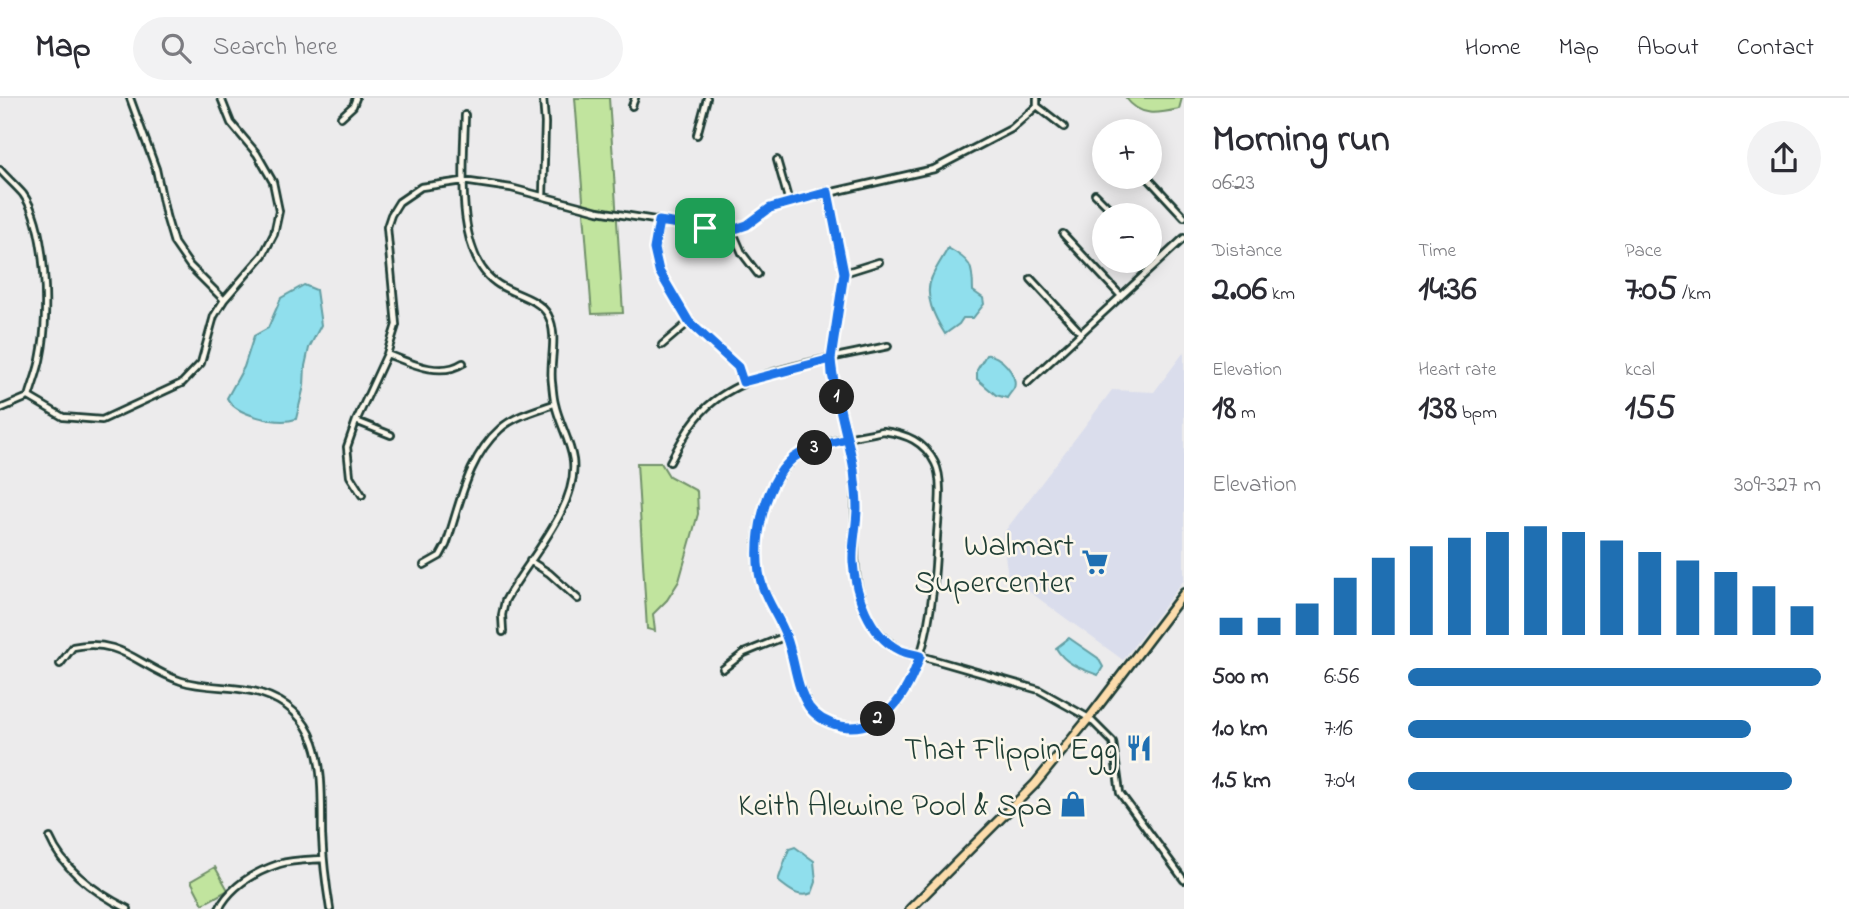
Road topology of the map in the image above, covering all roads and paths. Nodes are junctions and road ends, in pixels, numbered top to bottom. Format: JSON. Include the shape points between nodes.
{"nodes":[{"id":1,"x":130,"y":98,"type":"edge"},
{"id":2,"x":221,"y":98,"type":"edge"},
{"id":3,"x":356,"y":98,"type":"edge"},
{"id":4,"x":543,"y":98,"type":"edge"},
{"id":5,"x":635,"y":98,"type":"edge"},
{"id":6,"x":707,"y":98,"type":"edge"},
{"id":7,"x":1037,"y":98,"type":"edge"},
{"id":8,"x":632,"y":106,"type":"dead end"},
{"id":9,"x":1037,"y":106,"type":"junction"},
{"id":10,"x":466,"y":115,"type":"dead end"},
{"id":11,"x":341,"y":117,"type":"dead end"},
{"id":12,"x":1064,"y":127,"type":"dead end"},
{"id":13,"x":697,"y":135,"type":"dead end"},
{"id":14,"x":777,"y":160,"type":"dead end"},
{"id":15,"x":0,"y":170,"type":"edge"},
{"id":16,"x":463,"y":181,"type":"junction"},
{"id":17,"x":1158,"y":189,"type":"edge"},
{"id":18,"x":828,"y":192,"type":"junction"},
{"id":19,"x":1095,"y":194,"type":"dead end"},
{"id":20,"x":542,"y":196,"type":"junction"},
{"id":21,"x":789,"y":202,"type":"junction"},
{"id":22,"x":1104,"y":203,"type":"edge"},
{"id":23,"x":1184,"y":216,"type":"edge"},
{"id":24,"x":659,"y":221,"type":"junction"},
{"id":25,"x":732,"y":230,"type":"junction"},
{"id":26,"x":1063,"y":234,"type":"dead end"},
{"id":27,"x":1184,"y":237,"type":"edge"},
{"id":28,"x":1162,"y":258,"type":"edge"},
{"id":29,"x":879,"y":262,"type":"dead end"},
{"id":30,"x":844,"y":273,"type":"junction"},
{"id":31,"x":1146,"y":273,"type":"edge"},
{"id":32,"x":758,"y":274,"type":"dead end"},
{"id":33,"x":1031,"y":279,"type":"dead end"},
{"id":34,"x":1121,"y":296,"type":"junction"},
{"id":35,"x":224,"y":300,"type":"junction"},
{"id":36,"x":689,"y":322,"type":"junction"},
{"id":37,"x":1081,"y":333,"type":"junction"},
{"id":38,"x":662,"y":345,"type":"dead end"},
{"id":39,"x":888,"y":346,"type":"dead end"},
{"id":40,"x":387,"y":354,"type":"junction"},
{"id":41,"x":831,"y":359,"type":"junction"},
{"id":42,"x":463,"y":363,"type":"dead end"},
{"id":43,"x":743,"y":382,"type":"junction"},
{"id":44,"x":1027,"y":383,"type":"dead end"},
{"id":45,"x":29,"y":397,"type":"junction"},
{"id":46,"x":554,"y":404,"type":"junction"},
{"id":47,"x":0,"y":409,"type":"edge"},
{"id":48,"x":356,"y":421,"type":"junction"},
{"id":49,"x":391,"y":435,"type":"dead end"},
{"id":50,"x":847,"y":439,"type":"junction"},
{"id":51,"x":670,"y":462,"type":"dead end"},
{"id":52,"x":362,"y":495,"type":"dead end"},
{"id":53,"x":530,"y":561,"type":"junction"},
{"id":54,"x":424,"y":565,"type":"dead end"},
{"id":55,"x":1184,"y":593,"type":"edge"},
{"id":56,"x":578,"y":599,"type":"dead end"},
{"id":57,"x":503,"y":632,"type":"dead end"},
{"id":58,"x":786,"y":636,"type":"junction"},
{"id":59,"x":920,"y":656,"type":"junction"},
{"id":60,"x":60,"y":664,"type":"dead end"},
{"id":61,"x":723,"y":669,"type":"dead end"},
{"id":62,"x":1088,"y":718,"type":"junction"},
{"id":63,"x":50,"y":838,"type":"dead end"},
{"id":64,"x":323,"y":859,"type":"junction"},
{"id":65,"x":1184,"y":880,"type":"edge"},
{"id":66,"x":128,"y":909,"type":"edge"},
{"id":67,"x":219,"y":909,"type":"edge"},
{"id":68,"x":330,"y":909,"type":"edge"},
{"id":69,"x":911,"y":909,"type":"edge"}],
"edges":[{"from":1,"to":35,"type":"street","via":[[156,169],[174,243]]},
{"from":2,"to":35,"type":"street","via":[[231,123],[273,182],[279,211],[263,256]]},
{"from":3,"to":11,"type":"street"},
{"from":4,"to":20,"type":"street"},
{"from":5,"to":8,"type":"street"},
{"from":6,"to":13,"type":"street"},
{"from":7,"to":9,"type":"street"},
{"from":9,"to":12,"type":"street"},
{"from":9,"to":18,"type":"street","via":[[1010,129],[934,169]]},
{"from":10,"to":16,"type":"street"},
{"from":14,"to":21,"type":"street"},
{"from":15,"to":45,"type":"street","via":[[24,196],[40,245],[45,292],[41,354]]},
{"from":16,"to":20,"type":"street"},
{"from":16,"to":40,"type":"street","via":[[421,187],[399,202],[391,215],[387,227],[396,325]]},
{"from":16,"to":46,"type":"street","via":[[468,227],[485,275],[543,307],[550,317]]},
{"from":17,"to":23,"type":"street"},
{"from":18,"to":21,"type":"street"},
{"from":18,"to":30,"type":"street"},
{"from":19,"to":22,"type":"street"},
{"from":20,"to":24,"type":"street"},
{"from":21,"to":25,"type":"street"},
{"from":24,"to":25,"type":"street"},
{"from":24,"to":36,"type":"street","via":[[654,249],[659,271]]},
{"from":25,"to":32,"type":"street"},
{"from":26,"to":34,"type":"street"},
{"from":27,"to":28,"type":"street"},
{"from":29,"to":30,"type":"street"},
{"from":30,"to":41,"type":"street"},
{"from":31,"to":34,"type":"street"},
{"from":33,"to":37,"type":"street"},
{"from":34,"to":37,"type":"street"},
{"from":35,"to":45,"type":"street","via":[[214,316],[201,363],[182,383],[102,421],[63,417]]},
{"from":36,"to":38,"type":"street"},
{"from":36,"to":43,"type":"street","via":[[738,367]]},
{"from":37,"to":44,"type":"street"},
{"from":39,"to":41,"type":"street"},
{"from":40,"to":42,"type":"street","via":[[440,370]]},
{"from":40,"to":48,"type":"street"},
{"from":41,"to":43,"type":"street"},
{"from":41,"to":50,"type":"street"},
{"from":43,"to":51,"type":"street","via":[[700,414]]},
{"from":45,"to":47,"type":"street"},
{"from":46,"to":53,"type":"street","via":[[573,460],[572,476],[557,522]]},
{"from":46,"to":54,"type":"street","via":[[501,427],[483,449],[471,470],[446,545],[440,556]]},
{"from":48,"to":49,"type":"street"},
{"from":48,"to":52,"type":"street","via":[[347,447],[350,475]]},
{"from":50,"to":58,"type":"street","via":[[800,453],[779,476],[764,511],[757,563]]},
{"from":50,"to":59,"type":"street","via":[[857,509],[853,561],[865,611],[890,644]]},
{"from":50,"to":59,"type":"street","via":[[883,431],[900,433],[915,439],[936,464],[939,491],[933,593]]},
{"from":53,"to":56,"type":"street"},
{"from":53,"to":57,"type":"street","via":[[505,601]]},
{"from":55,"to":62,"type":"main road"},
{"from":58,"to":59,"type":"street","via":[[810,709],[822,719],[844,726],[866,724],[887,714],[906,690]]},
{"from":58,"to":61,"type":"street","via":[[744,653]]},
{"from":59,"to":62,"type":"street","via":[[1039,690]]},
{"from":60,"to":64,"type":"street","via":[[73,647],[91,643],[110,646],[172,678],[193,685],[258,692],[294,712],[317,747]]},
{"from":62,"to":65,"type":"street","via":[[1113,741],[1119,793]]},
{"from":62,"to":69,"type":"main road","via":[[1035,784]]},
{"from":63,"to":66,"type":"street","via":[[57,854],[78,876]]},
{"from":64,"to":67,"type":"street","via":[[280,863],[243,881]]},
{"from":64,"to":68,"type":"street"}]}
